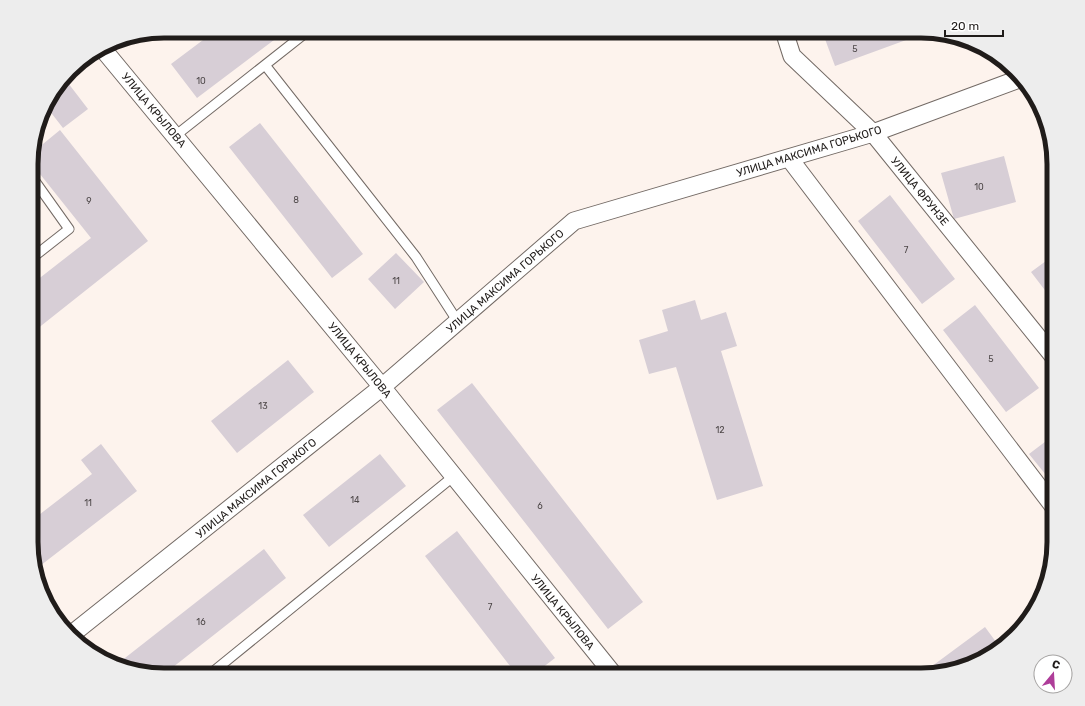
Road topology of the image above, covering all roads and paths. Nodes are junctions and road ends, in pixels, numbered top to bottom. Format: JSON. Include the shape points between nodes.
{"nodes":[{"id":1,"x":299,"y":38,"type":"edge"},
{"id":2,"x":786,"y":38,"type":"edge"},
{"id":3,"x":106,"y":53,"type":"edge"},
{"id":4,"x":265,"y":65,"type":"junction"},
{"id":5,"x":1015,"y":80,"type":"edge"},
{"id":6,"x":873,"y":133,"type":"junction"},
{"id":7,"x":175,"y":136,"type":"junction"},
{"id":8,"x":788,"y":158,"type":"junction"},
{"id":9,"x":38,"y":185,"type":"edge"},
{"id":10,"x":38,"y":253,"type":"edge"},
{"id":11,"x":458,"y":322,"type":"junction"},
{"id":12,"x":1047,"y":348,"type":"edge"},
{"id":13,"x":382,"y":387,"type":"junction"},
{"id":14,"x":454,"y":476,"type":"junction"},
{"id":15,"x":1047,"y":498,"type":"edge"},
{"id":16,"x":75,"y":631,"type":"edge"},
{"id":17,"x":218,"y":668,"type":"edge"},
{"id":18,"x":608,"y":668,"type":"edge"}],
"edges":[{"from":1,"to":4,"type":"lane"},
{"from":2,"to":6,"type":"street","name":"УЛИЦА ФРУНЗЕ","via":[[792,56]]},
{"from":3,"to":7,"type":"street","name":"УЛИЦА КРЫЛОВА"},
{"from":4,"to":7,"type":"lane"},
{"from":4,"to":11,"type":"lane","via":[[416,257]]},
{"from":5,"to":6,"type":"street","name":"УЛИЦА МАКСИМА ГОРЬКОГО"},
{"from":6,"to":8,"type":"street","name":"УЛИЦА МАКСИМА ГОРЬКОГО"},
{"from":6,"to":12,"type":"street","name":"УЛИЦА ФРУНЗЕ"},
{"from":7,"to":13,"type":"street","name":"УЛИЦА КРЫЛОВА"},
{"from":8,"to":11,"type":"street","name":"УЛИЦА МАКСИМА ГОРЬКОГО","via":[[574,221]]},
{"from":8,"to":15,"type":"street"},
{"from":9,"to":10,"type":"lane","via":[[69,229]]},
{"from":11,"to":13,"type":"street","name":"УЛИЦА МАКСИМА ГОРЬКОГО"},
{"from":13,"to":14,"type":"street","name":"УЛИЦА КРЫЛОВА"},
{"from":13,"to":16,"type":"street","name":"УЛИЦА МАКСИМА ГОРЬКОГО"},
{"from":14,"to":17,"type":"lane"},
{"from":14,"to":18,"type":"street","name":"УЛИЦА КРЫЛОВА"}]}
